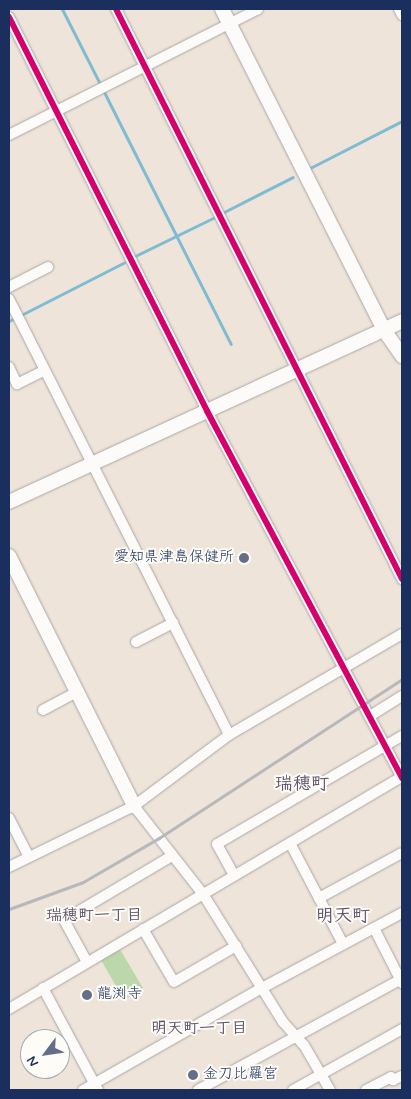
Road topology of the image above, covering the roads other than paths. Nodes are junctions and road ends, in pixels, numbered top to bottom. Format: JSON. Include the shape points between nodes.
{"nodes":[{"id":1,"x":116,"y":9,"type":"edge"},
{"id":2,"x":222,"y":9,"type":"edge"},
{"id":3,"x":258,"y":9,"type":"edge"},
{"id":4,"x":399,"y":9,"type":"edge"},
{"id":5,"x":402,"y":16,"type":"edge"},
{"id":6,"x":9,"y":17,"type":"edge"},
{"id":7,"x":229,"y":23,"type":"junction"},
{"id":8,"x":145,"y":66,"type":"junction"},
{"id":9,"x":56,"y":112,"type":"junction"},
{"id":10,"x":9,"y":135,"type":"edge"},
{"id":11,"x":48,"y":267,"type":"dead end"},
{"id":12,"x":9,"y":287,"type":"edge"},
{"id":13,"x":9,"y":299,"type":"edge"},
{"id":14,"x":19,"y":320,"type":"junction"},
{"id":15,"x":402,"y":321,"type":"edge"},
{"id":16,"x":9,"y":326,"type":"edge"},
{"id":17,"x":384,"y":330,"type":"junction"},
{"id":18,"x":402,"y":356,"type":"edge"},
{"id":19,"x":9,"y":367,"type":"edge"},
{"id":20,"x":298,"y":369,"type":"junction"},
{"id":21,"x":44,"y":370,"type":"junction"},
{"id":22,"x":207,"y":411,"type":"junction"},
{"id":23,"x":92,"y":464,"type":"junction"},
{"id":24,"x":9,"y":502,"type":"edge"},
{"id":25,"x":9,"y":556,"type":"edge"},
{"id":26,"x":402,"y":579,"type":"edge"},
{"id":27,"x":173,"y":624,"type":"junction"},
{"id":28,"x":402,"y":634,"type":"edge"},
{"id":29,"x":136,"y":642,"type":"dead end"},
{"id":30,"x":344,"y":668,"type":"junction"},
{"id":31,"x":77,"y":692,"type":"junction"},
{"id":32,"x":402,"y":696,"type":"edge"},
{"id":33,"x":43,"y":710,"type":"dead end"},
{"id":34,"x":370,"y":716,"type":"junction"},
{"id":35,"x":229,"y":736,"type":"junction"},
{"id":36,"x":402,"y":736,"type":"edge"},
{"id":37,"x":386,"y":746,"type":"junction"},
{"id":38,"x":402,"y":777,"type":"edge"},
{"id":39,"x":134,"y":806,"type":"junction"},
{"id":40,"x":9,"y":818,"type":"edge"},
{"id":41,"x":290,"y":843,"type":"junction"},
{"id":42,"x":402,"y":854,"type":"edge"},
{"id":43,"x":172,"y":856,"type":"junction"},
{"id":44,"x":29,"y":857,"type":"junction"},
{"id":45,"x":9,"y":867,"type":"edge"},
{"id":46,"x":234,"y":875,"type":"junction"},
{"id":47,"x":203,"y":894,"type":"junction"},
{"id":48,"x":319,"y":898,"type":"junction"},
{"id":49,"x":402,"y":913,"type":"edge"},
{"id":50,"x":374,"y":928,"type":"junction"},
{"id":51,"x":143,"y":929,"type":"junction"},
{"id":52,"x":343,"y":944,"type":"junction"},
{"id":53,"x":236,"y":946,"type":"junction"},
{"id":54,"x":87,"y":962,"type":"junction"},
{"id":55,"x":402,"y":981,"type":"edge"},
{"id":56,"x":43,"y":988,"type":"junction"},
{"id":57,"x":262,"y":988,"type":"junction"},
{"id":58,"x":9,"y":1009,"type":"edge"},
{"id":59,"x":402,"y":1029,"type":"edge"},
{"id":60,"x":296,"y":1036,"type":"junction"},
{"id":61,"x":321,"y":1073,"type":"junction"},
{"id":62,"x":402,"y":1076,"type":"edge"},
{"id":63,"x":96,"y":1087,"type":"edge"},
{"id":64,"x":83,"y":1090,"type":"edge"},
{"id":65,"x":198,"y":1090,"type":"edge"},
{"id":66,"x":293,"y":1090,"type":"edge"},
{"id":67,"x":330,"y":1090,"type":"edge"},
{"id":68,"x":366,"y":1090,"type":"edge"}],
"edges":[{"from":1,"to":8,"type":"street"},
{"from":2,"to":7,"type":"street"},
{"from":3,"to":7,"type":"street"},
{"from":4,"to":5,"type":"street"},
{"from":6,"to":9,"type":"street"},
{"from":7,"to":8,"type":"street"},
{"from":7,"to":17,"type":"street"},
{"from":8,"to":9,"type":"street"},
{"from":8,"to":20,"type":"street"},
{"from":9,"to":10,"type":"street"},
{"from":9,"to":22,"type":"street"},
{"from":11,"to":12,"type":"street"},
{"from":13,"to":14,"type":"street"},
{"from":14,"to":16,"type":"street"},
{"from":14,"to":21,"type":"street"},
{"from":15,"to":17,"type":"street"},
{"from":17,"to":18,"type":"street"},
{"from":17,"to":20,"type":"street"},
{"from":19,"to":21,"type":"street","via":[[17,384]]},
{"from":20,"to":22,"type":"street"},
{"from":20,"to":26,"type":"street"},
{"from":21,"to":23,"type":"street"},
{"from":22,"to":23,"type":"street"},
{"from":22,"to":30,"type":"street"},
{"from":23,"to":24,"type":"street"},
{"from":23,"to":27,"type":"street"},
{"from":25,"to":31,"type":"street"},
{"from":27,"to":29,"type":"street"},
{"from":27,"to":35,"type":"street"},
{"from":28,"to":30,"type":"street"},
{"from":30,"to":34,"type":"street"},
{"from":30,"to":35,"type":"street"},
{"from":31,"to":33,"type":"street"},
{"from":31,"to":39,"type":"street"},
{"from":32,"to":34,"type":"street"},
{"from":34,"to":37,"type":"street"},
{"from":35,"to":39,"type":"street"},
{"from":36,"to":37,"type":"street"},
{"from":37,"to":38,"type":"street"},
{"from":37,"to":46,"type":"street","via":[[217,844]]},
{"from":38,"to":41,"type":"street"},
{"from":39,"to":43,"type":"street"},
{"from":39,"to":44,"type":"street"},
{"from":40,"to":44,"type":"street"},
{"from":41,"to":46,"type":"street"},
{"from":41,"to":48,"type":"street"},
{"from":42,"to":48,"type":"street"},
{"from":43,"to":47,"type":"street"},
{"from":43,"to":54,"type":"street","via":[[64,920]]},
{"from":44,"to":45,"type":"street"},
{"from":46,"to":47,"type":"street"},
{"from":47,"to":51,"type":"street"},
{"from":47,"to":53,"type":"street"},
{"from":48,"to":52,"type":"street"},
{"from":49,"to":50,"type":"street"},
{"from":50,"to":52,"type":"street"},
{"from":50,"to":55,"type":"street"},
{"from":51,"to":53,"type":"street","via":[[174,982]]},
{"from":51,"to":54,"type":"street"},
{"from":52,"to":57,"type":"street"},
{"from":53,"to":57,"type":"street"},
{"from":54,"to":56,"type":"street"},
{"from":55,"to":60,"type":"street"},
{"from":56,"to":58,"type":"street"},
{"from":56,"to":63,"type":"street"},
{"from":57,"to":60,"type":"street","via":[[283,1022]]},
{"from":57,"to":63,"type":"street"},
{"from":59,"to":61,"type":"street"},
{"from":60,"to":61,"type":"street"},
{"from":60,"to":65,"type":"street"},
{"from":61,"to":66,"type":"street"},
{"from":61,"to":67,"type":"street"},
{"from":62,"to":68,"type":"street","via":[[393,1080],[391,1077]]},
{"from":63,"to":64,"type":"street"}]}
